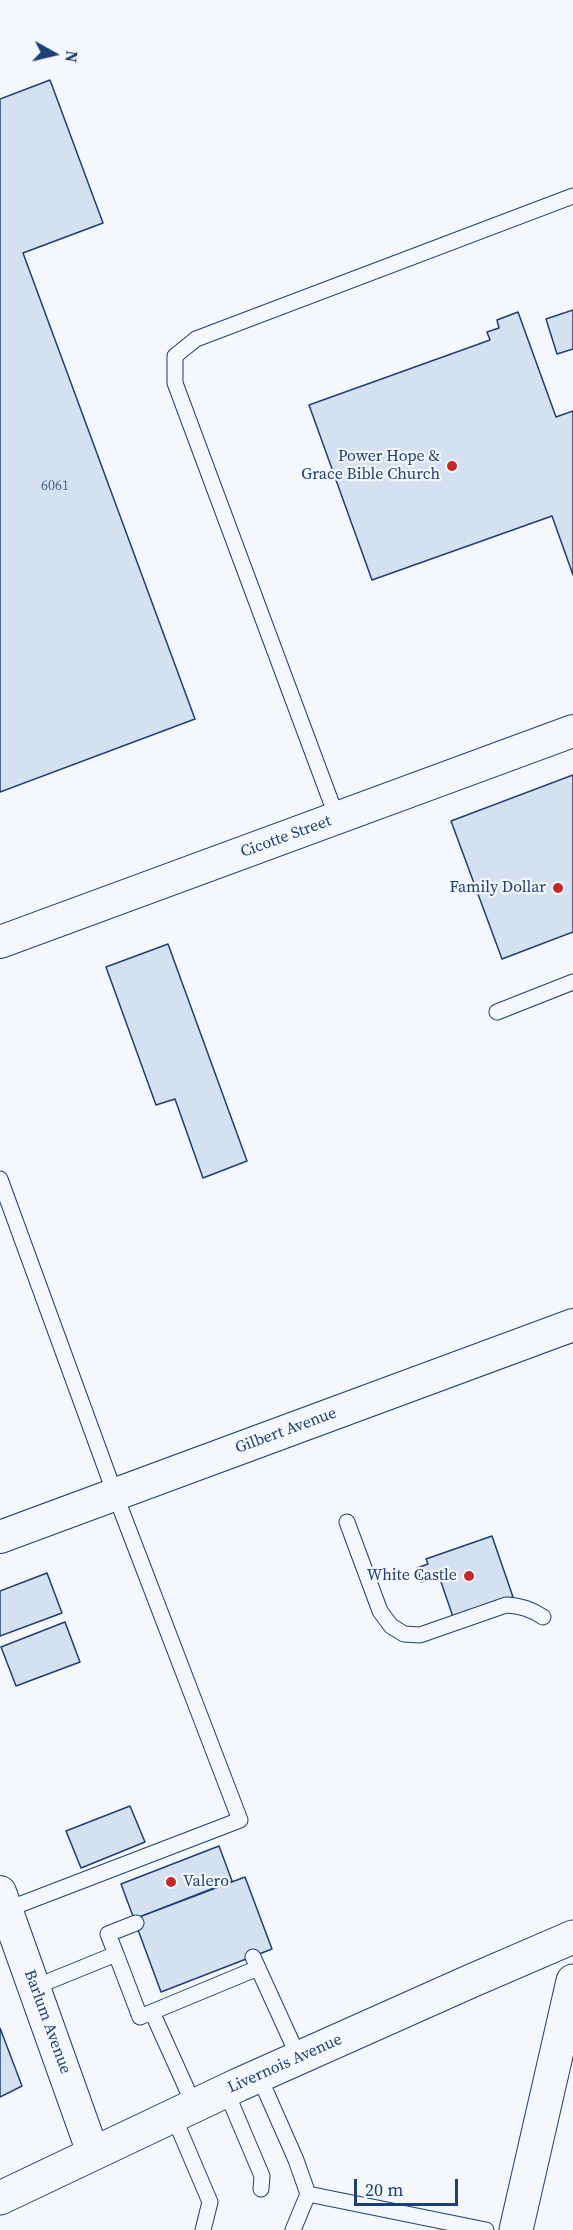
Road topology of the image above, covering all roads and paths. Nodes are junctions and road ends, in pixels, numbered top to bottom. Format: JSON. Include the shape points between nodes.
{"nodes":[{"id":1,"x":573,"y":196,"type":"edge"},
{"id":2,"x":573,"y":731,"type":"edge"},
{"id":3,"x":338,"y":818,"type":"junction"},
{"id":4,"x":0,"y":942,"type":"edge"},
{"id":5,"x":573,"y":981,"type":"edge"},
{"id":6,"x":496,"y":1012,"type":"dead end"},
{"id":7,"x":0,"y":1179,"type":"edge"},
{"id":8,"x":573,"y":1326,"type":"edge"},
{"id":9,"x":115,"y":1494,"type":"junction"},
{"id":10,"x":347,"y":1522,"type":"dead end"},
{"id":11,"x":0,"y":1537,"type":"edge"},
{"id":12,"x":543,"y":1617,"type":"dead end"},
{"id":13,"x":2,"y":1905,"type":"edge"},
{"id":14,"x":136,"y":1923,"type":"dead end"},
{"id":15,"x":573,"y":1937,"type":"edge"},
{"id":16,"x":116,"y":1954,"type":"junction"},
{"id":17,"x":573,"y":1981,"type":"edge"},
{"id":18,"x":35,"y":1987,"type":"junction"},
{"id":19,"x":152,"y":2012,"type":"junction"},
{"id":20,"x":300,"y":2058,"type":"junction"},
{"id":21,"x":259,"y":2076,"type":"junction"},
{"id":22,"x":226,"y":2091,"type":"junction"},
{"id":23,"x":184,"y":2110,"type":"junction"},
{"id":24,"x":93,"y":2153,"type":"junction"},
{"id":25,"x":261,"y":2189,"type":"dead end"},
{"id":26,"x":308,"y":2194,"type":"junction"},
{"id":27,"x":0,"y":2198,"type":"edge"},
{"id":28,"x":203,"y":2230,"type":"edge"},
{"id":29,"x":293,"y":2230,"type":"edge"},
{"id":30,"x":486,"y":2230,"type":"edge"},
{"id":31,"x":516,"y":2230,"type":"edge"}],
"edges":[{"from":1,"to":3,"type":"lane","via":[[196,339],[175,356],[175,382]]},
{"from":2,"to":3,"type":"street","name":"Cicotte Street"},
{"from":3,"to":4,"type":"street","name":"Cicotte Street"},
{"from":5,"to":6,"type":"lane"},
{"from":7,"to":9,"type":"lane"},
{"from":8,"to":9,"type":"street","name":"Gilbert Avenue"},
{"from":9,"to":11,"type":"street","name":"Gilbert Avenue"},
{"from":9,"to":13,"type":"lane","via":[[240,1820]]},
{"from":10,"to":12,"type":"lane","via":[[380,1611],[391,1626],[404,1634],[420,1635],[506,1605],[532,1610]]},
{"from":13,"to":18,"type":"street","name":"Barlum Avenue"},
{"from":14,"to":16,"type":"lane","via":[[108,1934]]},
{"from":15,"to":20,"type":"main road","name":"Livernois Avenue"},
{"from":16,"to":18,"type":"lane"},
{"from":16,"to":19,"type":"lane","via":[[140,2017]]},
{"from":17,"to":31,"type":"main road"},
{"from":18,"to":24,"type":"street","name":"Barlum Avenue"},
{"from":19,"to":20,"type":"lane","via":[[192,1988],[255,1963]]},
{"from":19,"to":23,"type":"lane"},
{"from":20,"to":21,"type":"main road","name":"Livernois Avenue"},
{"from":21,"to":22,"type":"main road","name":"Livernois Avenue"},
{"from":21,"to":26,"type":"lane"},
{"from":22,"to":23,"type":"main road","name":"Livernois Avenue"},
{"from":22,"to":25,"type":"lane","via":[[262,2176]]},
{"from":23,"to":24,"type":"main road","name":"Livernois Avenue"},
{"from":23,"to":28,"type":"lane","via":[[210,2202]]},
{"from":24,"to":27,"type":"main road","name":"Livernois Avenue"},
{"from":26,"to":29,"type":"lane"},
{"from":26,"to":30,"type":"lane"}]}
